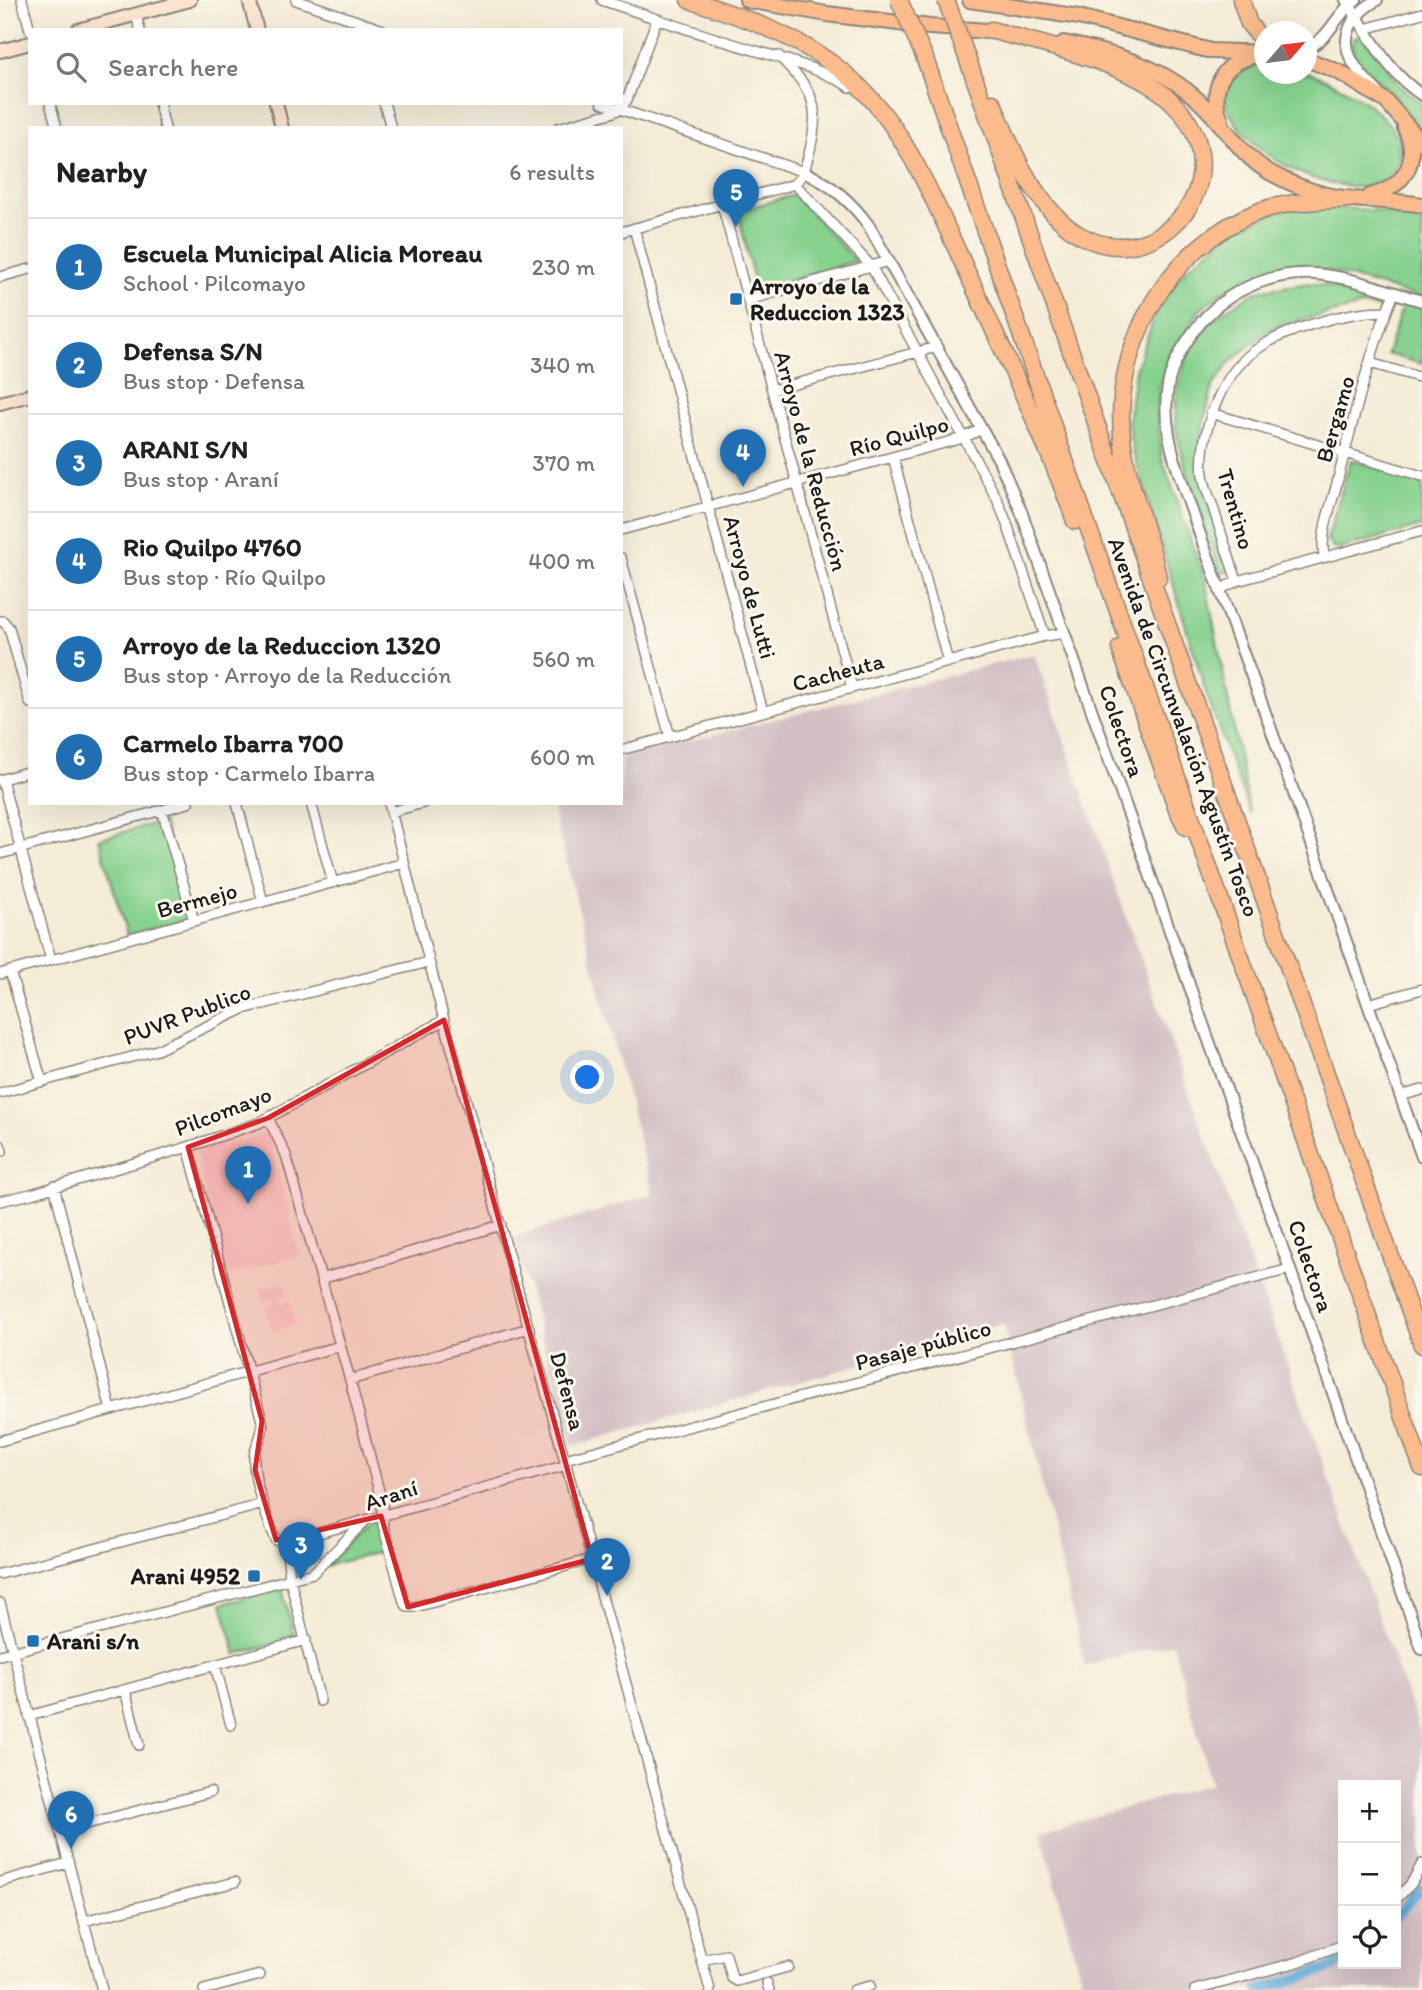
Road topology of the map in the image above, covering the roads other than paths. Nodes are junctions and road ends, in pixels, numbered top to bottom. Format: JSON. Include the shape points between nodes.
{"nodes":[{"id":1,"x":22,"y":0,"type":"edge"},
{"id":2,"x":190,"y":0,"type":"edge"},
{"id":3,"x":249,"y":0,"type":"edge"},
{"id":4,"x":296,"y":0,"type":"edge"},
{"id":5,"x":602,"y":0,"type":"edge"},
{"id":6,"x":690,"y":0,"type":"edge"},
{"id":7,"x":747,"y":0,"type":"edge"},
{"id":8,"x":790,"y":0,"type":"edge"},
{"id":9,"x":901,"y":0,"type":"edge"},
{"id":10,"x":970,"y":0,"type":"edge"},
{"id":11,"x":1241,"y":0,"type":"edge"},
{"id":12,"x":1377,"y":0,"type":"edge"},
{"id":13,"x":1351,"y":2,"type":"edge"},
{"id":14,"x":948,"y":6,"type":"edge"},
{"id":15,"x":1422,"y":13,"type":"edge"},
{"id":16,"x":136,"y":15,"type":"junction"},
{"id":17,"x":1356,"y":15,"type":"junction"},
{"id":18,"x":657,"y":19,"type":"junction"},
{"id":19,"x":363,"y":26,"type":"edge"},
{"id":20,"x":930,"y":27,"type":"junction"},
{"id":21,"x":29,"y":28,"type":"edge"},
{"id":22,"x":86,"y":28,"type":"edge"},
{"id":23,"x":139,"y":28,"type":"edge"},
{"id":24,"x":256,"y":28,"type":"edge"},
{"id":25,"x":1365,"y":29,"type":"junction"},
{"id":26,"x":991,"y":30,"type":"junction"},
{"id":27,"x":1254,"y":30,"type":"edge"},
{"id":28,"x":28,"y":44,"type":"edge"},
{"id":29,"x":1317,"y":44,"type":"edge"},
{"id":30,"x":0,"y":51,"type":"edge"},
{"id":31,"x":1254,"y":53,"type":"edge"},
{"id":32,"x":1254,"y":56,"type":"edge"},
{"id":33,"x":779,"y":57,"type":"junction"},
{"id":34,"x":1317,"y":63,"type":"edge"},
{"id":35,"x":974,"y":64,"type":"junction"},
{"id":36,"x":1422,"y":95,"type":"edge"},
{"id":37,"x":623,"y":104,"type":"edge"},
{"id":38,"x":51,"y":105,"type":"edge"},
{"id":39,"x":159,"y":105,"type":"edge"},
{"id":40,"x":276,"y":105,"type":"edge"},
{"id":41,"x":385,"y":105,"type":"edge"},
{"id":42,"x":608,"y":105,"type":"edge"},
{"id":43,"x":623,"y":105,"type":"edge"},
{"id":44,"x":1389,"y":105,"type":"junction"},
{"id":45,"x":880,"y":108,"type":"junction"},
{"id":46,"x":620,"y":109,"type":"junction"},
{"id":47,"x":56,"y":126,"type":"edge"},
{"id":48,"x":165,"y":126,"type":"edge"},
{"id":49,"x":282,"y":126,"type":"edge"},
{"id":50,"x":390,"y":126,"type":"edge"},
{"id":51,"x":565,"y":126,"type":"edge"},
{"id":52,"x":1422,"y":143,"type":"edge"},
{"id":53,"x":1237,"y":145,"type":"junction"},
{"id":54,"x":804,"y":172,"type":"junction"},
{"id":55,"x":795,"y":184,"type":"junction"},
{"id":56,"x":1351,"y":199,"type":"junction"},
{"id":57,"x":722,"y":204,"type":"junction"},
{"id":58,"x":1422,"y":205,"type":"edge"},
{"id":59,"x":634,"y":228,"type":"junction"},
{"id":60,"x":623,"y":231,"type":"edge"},
{"id":61,"x":889,"y":261,"type":"junction"},
{"id":62,"x":872,"y":266,"type":"junction"},
{"id":63,"x":28,"y":270,"type":"edge"},
{"id":64,"x":0,"y":277,"type":"edge"},
{"id":65,"x":1394,"y":293,"type":"junction"},
{"id":66,"x":748,"y":300,"type":"junction"},
{"id":67,"x":1422,"y":301,"type":"edge"},
{"id":68,"x":1387,"y":311,"type":"junction"},
{"id":69,"x":937,"y":347,"type":"junction"},
{"id":70,"x":918,"y":353,"type":"junction"},
{"id":71,"x":1370,"y":363,"type":"junction"},
{"id":72,"x":1422,"y":378,"type":"edge"},
{"id":73,"x":772,"y":390,"type":"junction"},
{"id":74,"x":28,"y":396,"type":"edge"},
{"id":75,"x":0,"y":403,"type":"edge"},
{"id":76,"x":1212,"y":413,"type":"junction"},
{"id":77,"x":982,"y":429,"type":"junction"},
{"id":78,"x":963,"y":438,"type":"junction"},
{"id":79,"x":1344,"y":454,"type":"junction"},
{"id":80,"x":893,"y":457,"type":"junction"},
{"id":81,"x":1422,"y":476,"type":"edge"},
{"id":82,"x":798,"y":483,"type":"junction"},
{"id":83,"x":709,"y":507,"type":"junction"},
{"id":84,"x":623,"y":529,"type":"edge"},
{"id":85,"x":1422,"y":531,"type":"edge"},
{"id":86,"x":1324,"y":556,"type":"junction"},
{"id":87,"x":623,"y":565,"type":"edge"},
{"id":88,"x":1237,"y":581,"type":"junction"},
{"id":89,"x":1219,"y":590,"type":"junction"},
{"id":90,"x":0,"y":621,"type":"edge"},
{"id":91,"x":1167,"y":626,"type":"junction"},
{"id":92,"x":1066,"y":633,"type":"junction"},
{"id":93,"x":1045,"y":636,"type":"junction"},
{"id":94,"x":948,"y":662,"type":"junction"},
{"id":95,"x":852,"y":688,"type":"junction"},
{"id":96,"x":28,"y":696,"type":"edge"},
{"id":97,"x":763,"y":712,"type":"junction"},
{"id":98,"x":670,"y":737,"type":"junction"},
{"id":99,"x":623,"y":749,"type":"edge"},
{"id":100,"x":28,"y":772,"type":"edge"},
{"id":101,"x":1,"y":780,"type":"edge"},
{"id":102,"x":181,"y":805,"type":"edge"},
{"id":103,"x":238,"y":805,"type":"edge"},
{"id":104,"x":312,"y":805,"type":"edge"},
{"id":105,"x":410,"y":805,"type":"edge"},
{"id":106,"x":390,"y":808,"type":"edge"},
{"id":107,"x":162,"y":810,"type":"junction"},
{"id":108,"x":20,"y":848,"type":"junction"},
{"id":109,"x":0,"y":854,"type":"edge"},
{"id":110,"x":404,"y":863,"type":"junction"},
{"id":111,"x":333,"y":883,"type":"junction"},
{"id":112,"x":1216,"y":886,"type":"junction"},
{"id":113,"x":263,"y":902,"type":"junction"},
{"id":114,"x":194,"y":921,"type":"junction"},
{"id":115,"x":51,"y":960,"type":"junction"},
{"id":116,"x":429,"y":962,"type":"junction"},
{"id":117,"x":10,"y":971,"type":"junction"},
{"id":118,"x":0,"y":974,"type":"edge"},
{"id":119,"x":1422,"y":989,"type":"edge"},
{"id":120,"x":1368,"y":1004,"type":"junction"},
{"id":121,"x":444,"y":1020,"type":"junction"},
{"id":122,"x":42,"y":1082,"type":"junction"},
{"id":123,"x":1422,"y":1090,"type":"edge"},
{"id":124,"x":0,"y":1093,"type":"edge"},
{"id":125,"x":1401,"y":1096,"type":"junction"},
{"id":126,"x":268,"y":1118,"type":"junction"},
{"id":127,"x":188,"y":1147,"type":"junction"},
{"id":128,"x":1422,"y":1157,"type":"edge"},
{"id":129,"x":54,"y":1186,"type":"junction"},
{"id":130,"x":0,"y":1201,"type":"edge"},
{"id":131,"x":501,"y":1225,"type":"junction"},
{"id":132,"x":1290,"y":1269,"type":"junction"},
{"id":133,"x":321,"y":1279,"type":"junction"},
{"id":134,"x":529,"y":1328,"type":"junction"},
{"id":135,"x":1422,"y":1345,"type":"edge"},
{"id":136,"x":340,"y":1346,"type":"junction"},
{"id":137,"x":249,"y":1371,"type":"junction"},
{"id":138,"x":350,"y":1380,"type":"junction"},
{"id":139,"x":111,"y":1410,"type":"junction"},
{"id":140,"x":0,"y":1441,"type":"edge"},
{"id":141,"x":566,"y":1462,"type":"junction"},
{"id":142,"x":1422,"y":1468,"type":"edge"},
{"id":143,"x":263,"y":1504,"type":"junction"},
{"id":144,"x":383,"y":1516,"type":"junction"},
{"id":145,"x":365,"y":1520,"type":"junction"},
{"id":146,"x":286,"y":1542,"type":"junction"},
{"id":147,"x":592,"y":1559,"type":"junction"},
{"id":148,"x":0,"y":1574,"type":"edge"},
{"id":149,"x":290,"y":1579,"type":"junction"},
{"id":150,"x":0,"y":1603,"type":"edge"},
{"id":151,"x":306,"y":1640,"type":"junction"},
{"id":152,"x":1422,"y":1648,"type":"edge"},
{"id":153,"x":12,"y":1652,"type":"junction"},
{"id":154,"x":0,"y":1655,"type":"edge"},
{"id":155,"x":215,"y":1665,"type":"junction"},
{"id":156,"x":125,"y":1690,"type":"junction"},
{"id":157,"x":320,"y":1701,"type":"dead end"},
{"id":158,"x":29,"y":1716,"type":"junction"},
{"id":159,"x":231,"y":1725,"type":"dead end"},
{"id":160,"x":139,"y":1745,"type":"dead end"},
{"id":161,"x":210,"y":1792,"type":"dead end"},
{"id":162,"x":60,"y":1831,"type":"junction"},
{"id":163,"x":68,"y":1863,"type":"junction"},
{"id":164,"x":1422,"y":1864,"type":"edge"},
{"id":165,"x":0,"y":1882,"type":"edge"},
{"id":166,"x":235,"y":1882,"type":"dead end"},
{"id":167,"x":1401,"y":1894,"type":"edge"},
{"id":168,"x":84,"y":1921,"type":"junction"},
{"id":169,"x":1338,"y":1947,"type":"edge"},
{"id":170,"x":702,"y":1960,"type":"junction"},
{"id":171,"x":788,"y":1967,"type":"dead end"},
{"id":172,"x":260,"y":1975,"type":"dead end"},
{"id":173,"x":870,"y":1986,"type":"dead end"},
{"id":174,"x":102,"y":1990,"type":"edge"},
{"id":175,"x":204,"y":1990,"type":"edge"},
{"id":176,"x":710,"y":1990,"type":"edge"},
{"id":177,"x":854,"y":1990,"type":"edge"},
{"id":178,"x":1195,"y":1990,"type":"edge"}],
"edges":[{"from":1,"to":21,"type":"street"},
{"from":2,"to":16,"type":"main road"},
{"from":3,"to":24,"type":"main road"},
{"from":4,"to":19,"type":"street"},
{"from":5,"to":18,"type":"street"},
{"from":6,"to":45,"type":"highway","via":[[807,49],[843,72]]},
{"from":7,"to":20,"type":"main road"},
{"from":8,"to":20,"type":"main road","via":[[877,13]]},
{"from":9,"to":112,"type":"highway","name":"Avenida de Circunvalación Agustín Tosco","bridge":true},
{"from":10,"to":31,"type":"main road","via":[[1079,17],[1210,51]]},
{"from":11,"to":27,"type":"highway"},
{"from":12,"to":17,"type":"street"},
{"from":13,"to":17,"type":"street"},
{"from":13,"to":29,"type":"street"},
{"from":14,"to":35,"type":"highway","name":"Avenida de Circunvalación Agustín Tosco","bridge":true},
{"from":15,"to":25,"type":"street"},
{"from":16,"to":22,"type":"main road"},
{"from":16,"to":23,"type":"street"},
{"from":17,"to":25,"type":"street"},
{"from":17,"to":44,"type":"street","via":[[1348,31],[1351,59]]},
{"from":18,"to":33,"type":"street"},
{"from":18,"to":37,"type":"street"},
{"from":20,"to":26,"type":"main road"},
{"from":25,"to":36,"type":"street","via":[[1394,71]]},
{"from":26,"to":35,"type":"highway","via":[[1093,59],[1167,97],[1188,121],[1199,149],[1197,190],[1185,213],[1162,234],[1134,244],[1097,242],[1063,223],[1021,166]]},
{"from":26,"to":53,"type":"main road","via":[[1094,50],[1166,75],[1197,98]]},
{"from":28,"to":30,"type":"main road"},
{"from":32,"to":53,"type":"main road","via":[[1236,62],[1217,86],[1217,109]]},
{"from":33,"to":45,"type":"street","via":[[829,74]]},
{"from":33,"to":54,"type":"street","via":[[807,90],[815,112]]},
{"from":34,"to":44,"type":"main road"},
{"from":35,"to":91,"type":"highway","name":"Avenida de Circunvalación Agustín Tosco"},
{"from":38,"to":47,"type":"street"},
{"from":39,"to":48,"type":"street"},
{"from":40,"to":49,"type":"main road"},
{"from":41,"to":50,"type":"street"},
{"from":42,"to":46,"type":"street"},
{"from":43,"to":46,"type":"street"},
{"from":44,"to":52,"type":"main road"},
{"from":44,"to":56,"type":"main road","via":[[1410,141],[1407,172],[1392,188]]},
{"from":45,"to":112,"type":"highway","via":[[911,154],[1048,450],[1177,809]]},
{"from":46,"to":51,"type":"street"},
{"from":46,"to":54,"type":"street"},
{"from":53,"to":56,"type":"main road","via":[[1279,177]]},
{"from":54,"to":55,"type":"street"},
{"from":54,"to":61,"type":"street","name":"Colectora","via":[[851,204]]},
{"from":55,"to":57,"type":"street"},
{"from":55,"to":62,"type":"street"},
{"from":56,"to":58,"type":"main road"},
{"from":56,"to":91,"type":"highway","via":[[1281,205],[1218,234],[1170,278],[1137,334],[1123,389],[1123,443],[1153,550]]},
{"from":57,"to":59,"type":"street"},
{"from":57,"to":66,"type":"street","name":"Arroyo de la Reducción"},
{"from":59,"to":60,"type":"street"},
{"from":59,"to":83,"type":"street","name":"Arroyo de Lutti"},
{"from":61,"to":62,"type":"street"},
{"from":61,"to":69,"type":"street","name":"Colectora"},
{"from":62,"to":66,"type":"street"},
{"from":62,"to":70,"type":"street"},
{"from":63,"to":64,"type":"street"},
{"from":65,"to":67,"type":"street"},
{"from":65,"to":68,"type":"street","name":"Bergamo"},
{"from":65,"to":89,"type":"street","via":[[1323,275],[1269,279],[1242,289],[1218,306],[1183,348],[1168,384],[1171,440]]},
{"from":66,"to":73,"type":"street","name":"Arroyo de la Reducción"},
{"from":68,"to":71,"type":"street","name":"Bergamo"},
{"from":68,"to":76,"type":"street","name":"Trentino","via":[[1343,315],[1265,342],[1231,374]]},
{"from":69,"to":70,"type":"street"},
{"from":69,"to":77,"type":"street","name":"Colectora"},
{"from":70,"to":73,"type":"street"},
{"from":70,"to":78,"type":"street"},
{"from":71,"to":72,"type":"street"},
{"from":71,"to":79,"type":"street","name":"Bergamo"},
{"from":73,"to":82,"type":"street","name":"Arroyo de la Reducción"},
{"from":74,"to":75,"type":"main road"},
{"from":76,"to":79,"type":"street"},
{"from":76,"to":88,"type":"street","name":"Trentino","via":[[1204,440],[1203,474]]},
{"from":77,"to":78,"type":"street","name":"Río Quilpo"},
{"from":77,"to":92,"type":"street","name":"Colectora","via":[[1021,511]]},
{"from":78,"to":80,"type":"street","name":"Río Quilpo"},
{"from":78,"to":93,"type":"street","via":[[997,499]]},
{"from":79,"to":81,"type":"street"},
{"from":79,"to":86,"type":"street","name":"Bergamo","via":[[1322,539]]},
{"from":80,"to":82,"type":"street","name":"Río Quilpo"},
{"from":80,"to":94,"type":"street"},
{"from":82,"to":83,"type":"street","name":"Río Quilpo"},
{"from":82,"to":95,"type":"street","name":"Arroyo de la Reducción"},
{"from":83,"to":84,"type":"street","name":"Río Quilpo"},
{"from":83,"to":97,"type":"street","name":"Arroyo de Lutti"},
{"from":85,"to":86,"type":"street"},
{"from":86,"to":88,"type":"street"},
{"from":87,"to":98,"type":"street"},
{"from":88,"to":89,"type":"street"},
{"from":89,"to":120,"type":"street"},
{"from":90,"to":96,"type":"street","via":[[9,628]]},
{"from":91,"to":135,"type":"highway","name":"Avenida de Circunvalación Agustín Tosco"},
{"from":92,"to":93,"type":"street","name":"Cacheuta"},
{"from":92,"to":132,"type":"street","name":"Colectora"},
{"from":93,"to":94,"type":"street","name":"Cacheuta"},
{"from":94,"to":95,"type":"street","name":"Cacheuta"},
{"from":95,"to":97,"type":"street","name":"Cacheuta"},
{"from":97,"to":98,"type":"street","name":"Cacheuta"},
{"from":98,"to":99,"type":"street","name":"Cacheuta"},
{"from":100,"to":101,"type":"street"},
{"from":101,"to":108,"type":"street"},
{"from":102,"to":107,"type":"street"},
{"from":103,"to":113,"type":"street"},
{"from":104,"to":111,"type":"street"},
{"from":105,"to":106,"type":"street"},
{"from":106,"to":110,"type":"street","name":"Defensa"},
{"from":107,"to":108,"type":"street"},
{"from":107,"to":114,"type":"street"},
{"from":108,"to":109,"type":"street"},
{"from":108,"to":115,"type":"street"},
{"from":110,"to":111,"type":"street","name":"Bermejo"},
{"from":110,"to":116,"type":"street","name":"Defensa"},
{"from":111,"to":113,"type":"street","name":"Bermejo"},
{"from":112,"to":142,"type":"highway","name":"Avenida de Circunvalación Agustín Tosco"},
{"from":113,"to":114,"type":"street","name":"Bermejo"},
{"from":114,"to":115,"type":"street","name":"Bermejo"},
{"from":115,"to":117,"type":"street","name":"Bermejo"},
{"from":116,"to":121,"type":"street","name":"Defensa"},
{"from":116,"to":122,"type":"street","name":"PUVR Publico","via":[[243,1009],[157,1050]]},
{"from":117,"to":118,"type":"street","name":"Bermejo"},
{"from":117,"to":122,"type":"street"},
{"from":119,"to":120,"type":"street"},
{"from":120,"to":125,"type":"street"},
{"from":121,"to":126,"type":"street","name":"Pilcomayo"},
{"from":121,"to":131,"type":"street","name":"Defensa"},
{"from":122,"to":124,"type":"street","name":"PUVR Publico"},
{"from":123,"to":125,"type":"street"},
{"from":125,"to":128,"type":"street"},
{"from":126,"to":127,"type":"street","name":"Pilcomayo"},
{"from":126,"to":133,"type":"street","via":[[286,1155]]},
{"from":127,"to":129,"type":"street","name":"Pilcomayo"},
{"from":127,"to":137,"type":"street"},
{"from":129,"to":130,"type":"street","name":"Pilcomayo"},
{"from":129,"to":139,"type":"street"},
{"from":131,"to":133,"type":"street"},
{"from":131,"to":134,"type":"street","name":"Defensa"},
{"from":132,"to":141,"type":"street","name":"Pasaje público"},
{"from":132,"to":152,"type":"street","name":"Colectora"},
{"from":133,"to":136,"type":"street"},
{"from":134,"to":138,"type":"street"},
{"from":134,"to":141,"type":"street","name":"Defensa"},
{"from":136,"to":137,"type":"street"},
{"from":136,"to":138,"type":"street"},
{"from":137,"to":139,"type":"street"},
{"from":137,"to":143,"type":"street","via":[[264,1428],[254,1459]]},
{"from":138,"to":144,"type":"street"},
{"from":139,"to":140,"type":"street"},
{"from":141,"to":144,"type":"street","name":"Araní"},
{"from":141,"to":147,"type":"street","name":"Defensa"},
{"from":143,"to":146,"type":"street","via":[[276,1540]]},
{"from":143,"to":148,"type":"street"},
{"from":144,"to":145,"type":"street","name":"Araní"},
{"from":144,"to":147,"type":"street","via":[[408,1607]]},
{"from":145,"to":146,"type":"street"},
{"from":145,"to":149,"type":"street","name":"Araní","via":[[313,1573]]},
{"from":146,"to":149,"type":"street"},
{"from":147,"to":170,"type":"street","name":"Defensa"},
{"from":149,"to":151,"type":"street"},
{"from":149,"to":153,"type":"street","name":"Araní"},
{"from":150,"to":153,"type":"street"},
{"from":151,"to":155,"type":"street"},
{"from":151,"to":157,"type":"street"},
{"from":153,"to":154,"type":"street","name":"Araní"},
{"from":153,"to":158,"type":"street"},
{"from":155,"to":156,"type":"street"},
{"from":155,"to":159,"type":"street"},
{"from":156,"to":158,"type":"street"},
{"from":156,"to":160,"type":"street"},
{"from":158,"to":162,"type":"street"},
{"from":161,"to":162,"type":"street"},
{"from":162,"to":163,"type":"street"},
{"from":163,"to":165,"type":"street"},
{"from":163,"to":168,"type":"street"},
{"from":164,"to":167,"type":"street"},
{"from":166,"to":168,"type":"street"},
{"from":168,"to":174,"type":"street"},
{"from":169,"to":178,"type":"street"},
{"from":170,"to":171,"type":"street","via":[[726,1955],[737,1981]]},
{"from":170,"to":176,"type":"street","name":"Defensa"},
{"from":172,"to":175,"type":"street"},
{"from":173,"to":177,"type":"street"}]}
